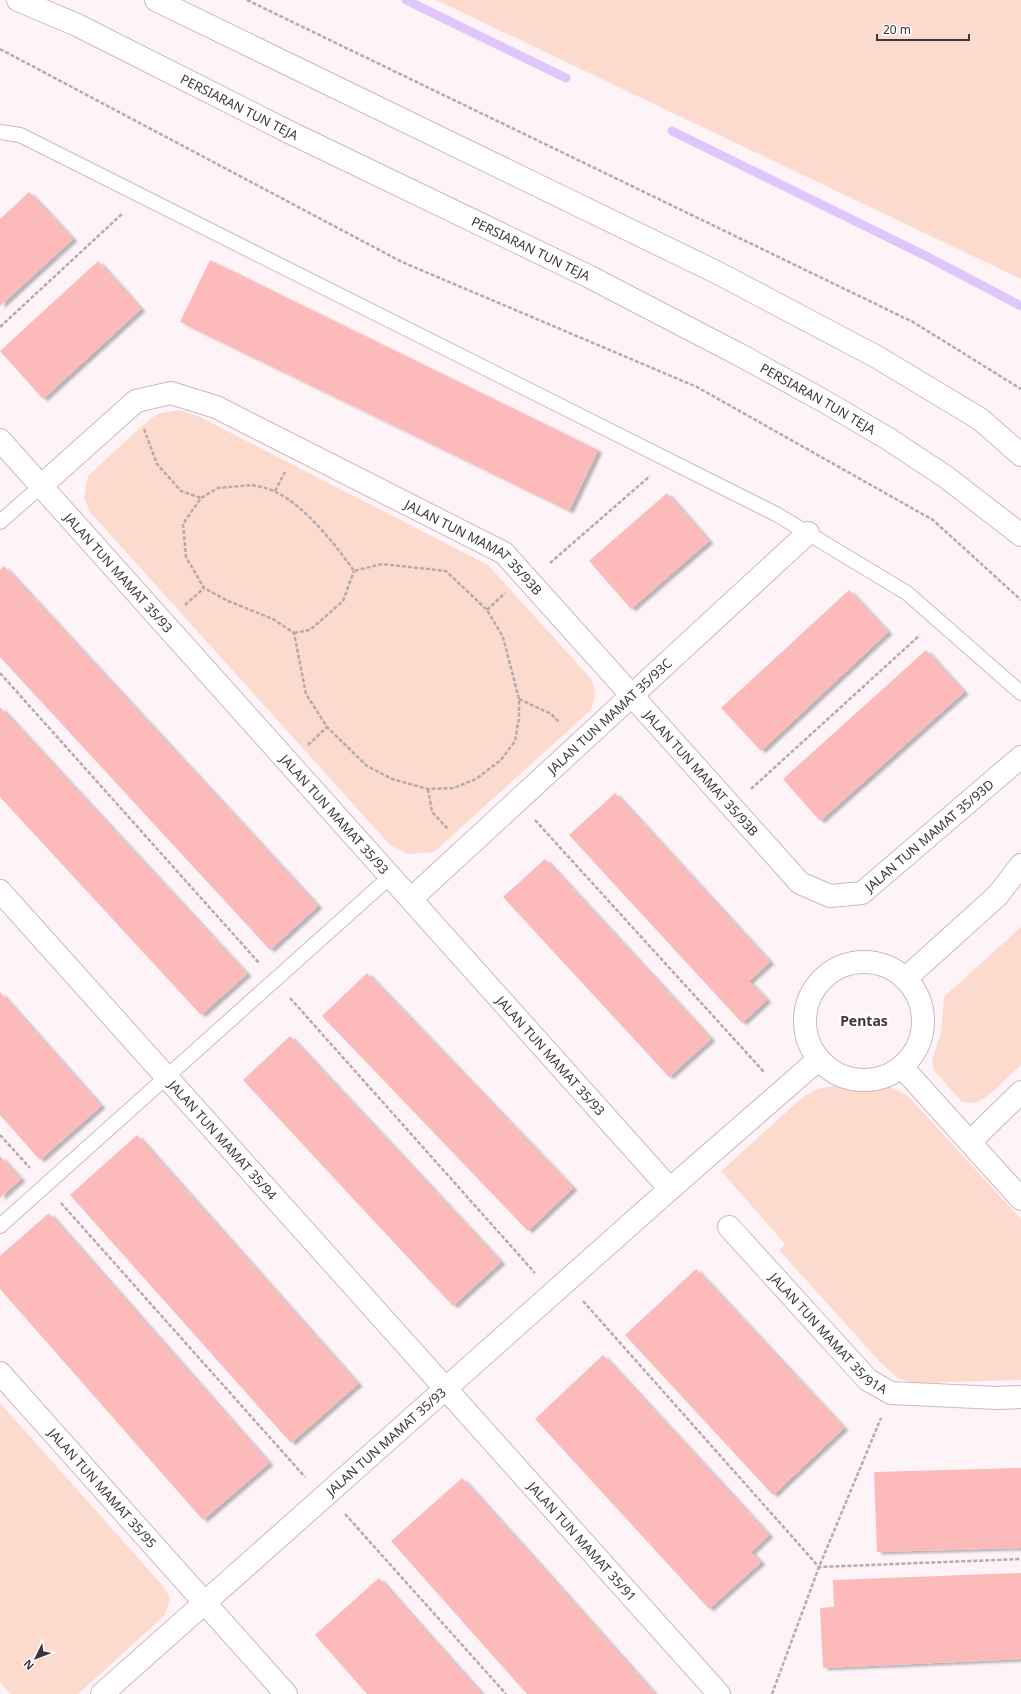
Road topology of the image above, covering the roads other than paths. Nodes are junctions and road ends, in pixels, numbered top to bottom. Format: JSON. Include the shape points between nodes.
{"nodes":[{"id":1,"x":18,"y":0,"type":"edge"},
{"id":2,"x":156,"y":0,"type":"edge"},
{"id":3,"x":0,"y":132,"type":"edge"},
{"id":4,"x":0,"y":440,"type":"edge"},
{"id":5,"x":1021,"y":455,"type":"edge"},
{"id":6,"x":41,"y":486,"type":"junction"},
{"id":7,"x":0,"y":522,"type":"edge"},
{"id":8,"x":808,"y":533,"type":"junction"},
{"id":9,"x":1021,"y":535,"type":"edge"},
{"id":10,"x":1021,"y":694,"type":"edge"},
{"id":11,"x":631,"y":695,"type":"junction"},
{"id":12,"x":1021,"y":757,"type":"edge"},
{"id":13,"x":1021,"y":865,"type":"edge"},
{"id":14,"x":391,"y":876,"type":"junction"},
{"id":15,"x":1021,"y":881,"type":"edge"},
{"id":16,"x":0,"y":891,"type":"edge"},
{"id":17,"x":998,"y":895,"type":"junction"},
{"id":18,"x":830,"y":896,"type":"joint"},
{"id":19,"x":411,"y":899,"type":"junction"},
{"id":20,"x":905,"y":979,"type":"junction"},
{"id":21,"x":819,"y":1059,"type":"junction"},
{"id":22,"x":902,"y":1067,"type":"junction"},
{"id":23,"x":167,"y":1077,"type":"junction"},
{"id":24,"x":1021,"y":1092,"type":"edge"},
{"id":25,"x":970,"y":1142,"type":"junction"},
{"id":26,"x":670,"y":1189,"type":"junction"},
{"id":27,"x":1021,"y":1198,"type":"edge"},
{"id":28,"x":0,"y":1226,"type":"edge"},
{"id":29,"x":729,"y":1227,"type":"dead end"},
{"id":30,"x":0,"y":1373,"type":"edge"},
{"id":31,"x":446,"y":1388,"type":"junction"},
{"id":32,"x":1021,"y":1397,"type":"edge"},
{"id":33,"x":204,"y":1603,"type":"junction"},
{"id":34,"x":102,"y":1694,"type":"edge"},
{"id":35,"x":286,"y":1694,"type":"edge"},
{"id":36,"x":719,"y":1694,"type":"edge"}],
"edges":[{"from":1,"to":9,"type":"street","name":"PERSIARAN TUN TEJA","via":[[77,25],[289,132],[581,273],[740,355],[887,438],[946,476]]},
{"from":2,"to":5,"type":"street","via":[[718,272],[877,357],[980,419]]},
{"from":3,"to":8,"type":"lane","via":[[20,135],[776,514]]},
{"from":4,"to":6,"type":"street","name":"JALAN TUN MAMAT 35/93"},
{"from":6,"to":7,"type":"lane"},
{"from":6,"to":11,"type":"street","name":"JALAN TUN MAMAT 35/93B","via":[[136,401],[172,393],[216,407],[504,553]]},
{"from":6,"to":14,"type":"street","name":"JALAN TUN MAMAT 35/93"},
{"from":8,"to":10,"type":"lane","via":[[907,594]]},
{"from":8,"to":11,"type":"street","name":"JALAN TUN MAMAT 35/93C"},
{"from":11,"to":18,"type":"street","name":"JALAN TUN MAMAT 35/93B","via":[[800,883]]},
{"from":11,"to":19,"type":"street","name":"JALAN TUN MAMAT 35/93C"},
{"from":12,"to":18,"type":"street","name":"JALAN TUN MAMAT 35/93D","via":[[862,893]]},
{"from":13,"to":17,"type":"street"},
{"from":14,"to":19,"type":"street","name":"JALAN TUN MAMAT 35/93"},
{"from":14,"to":23,"type":"lane"},
{"from":15,"to":17,"type":"street"},
{"from":16,"to":23,"type":"street","name":"JALAN TUN MAMAT 35/94"},
{"from":17,"to":20,"type":"street"},
{"from":19,"to":26,"type":"street","name":"JALAN TUN MAMAT 35/93"},
{"from":20,"to":21,"type":"street","via":[[892,970],[860,962],[844,965],[818,984],[809,998],[805,1014],[810,1046]]},
{"from":20,"to":22,"type":"street","via":[[915,992],[923,1024],[920,1040]]},
{"from":21,"to":22,"type":"street","via":[[840,1075],[852,1079],[879,1078]]},
{"from":21,"to":26,"type":"street","name":"JALAN TUN MAMAT 35/93"},
{"from":22,"to":25,"type":"street"},
{"from":23,"to":28,"type":"lane"},
{"from":23,"to":31,"type":"street","name":"JALAN TUN MAMAT 35/94"},
{"from":24,"to":25,"type":"street"},
{"from":25,"to":27,"type":"street"},
{"from":26,"to":31,"type":"street","name":"JALAN TUN MAMAT 35/93"},
{"from":29,"to":32,"type":"street","name":"JALAN TUN MAMAT 35/91A","via":[[868,1380],[891,1393]]},
{"from":30,"to":33,"type":"street","name":"JALAN TUN MAMAT 35/95"},
{"from":31,"to":33,"type":"street","name":"JALAN TUN MAMAT 35/93"},
{"from":31,"to":36,"type":"street","name":"JALAN TUN MAMAT 35/91"},
{"from":33,"to":34,"type":"street","name":"JALAN TUN MAMAT 35/93"},
{"from":33,"to":35,"type":"street","name":"JALAN TUN MAMAT 35/95"}]}
